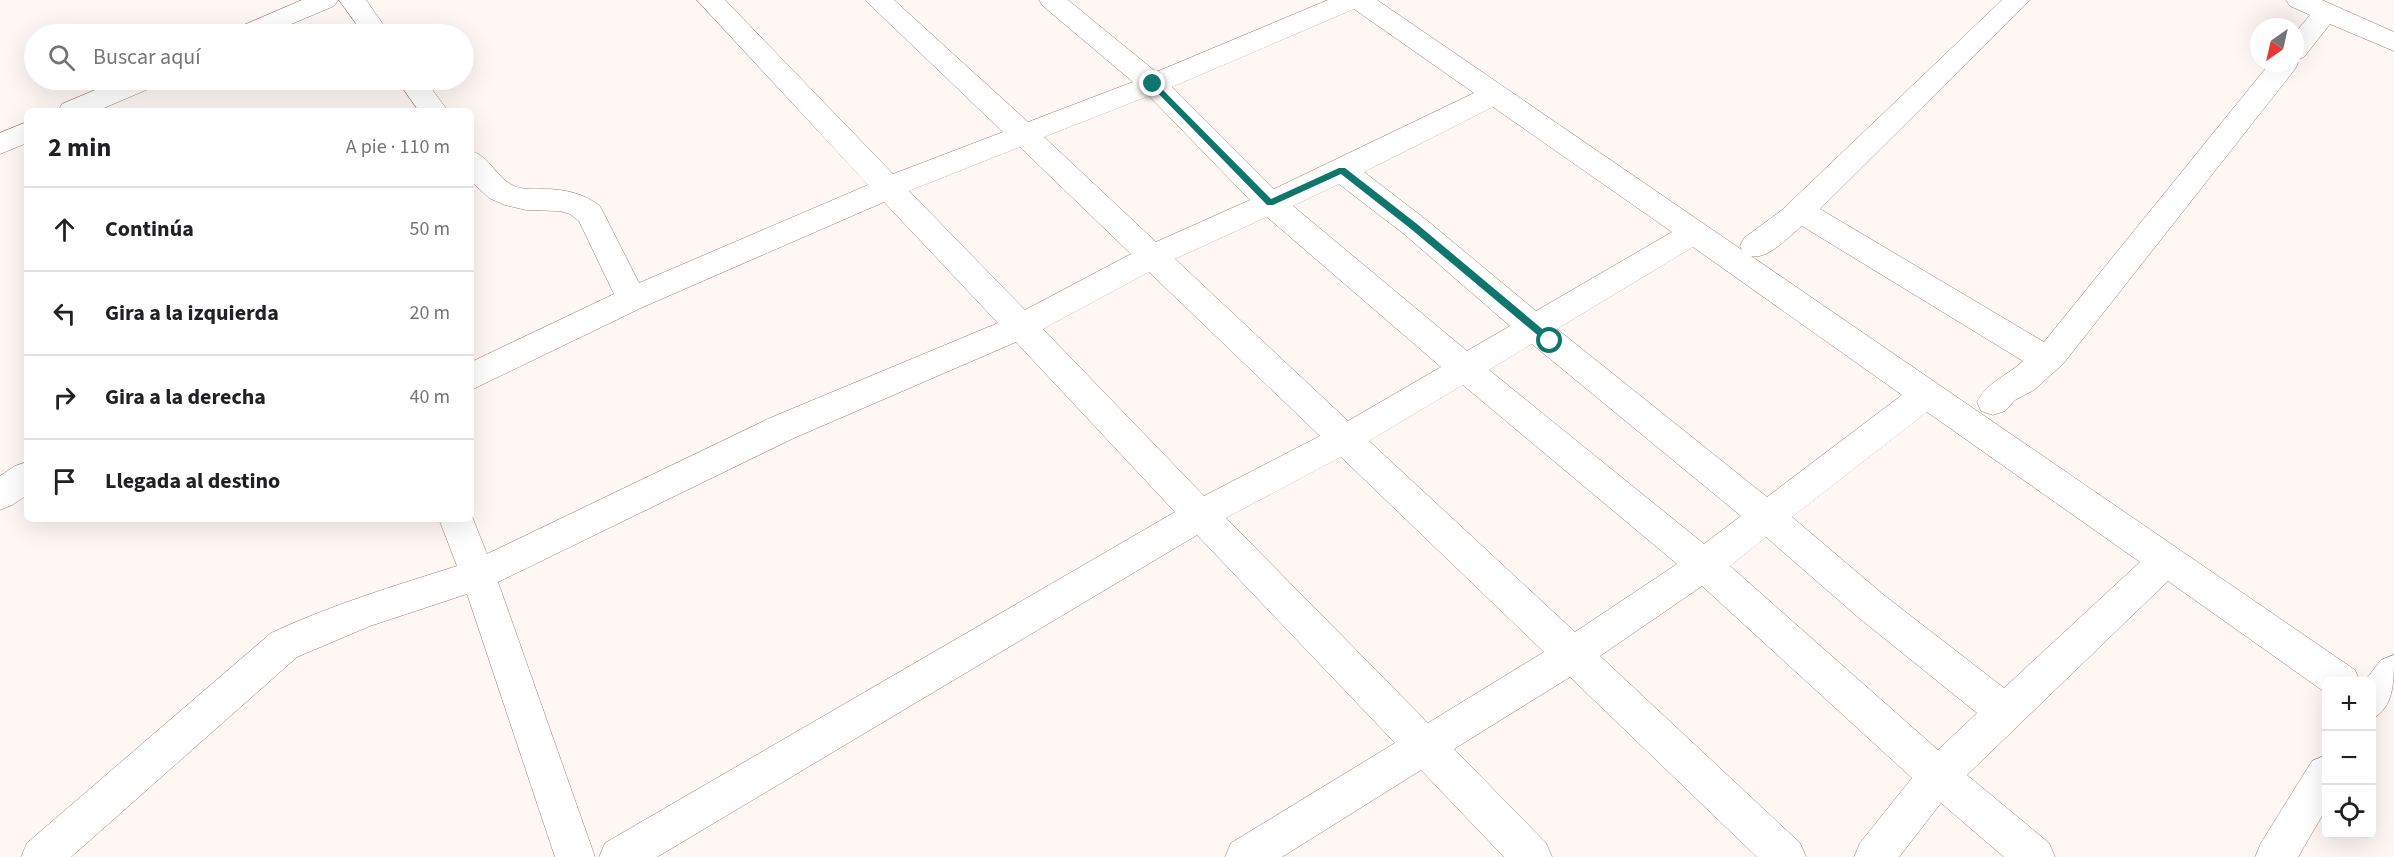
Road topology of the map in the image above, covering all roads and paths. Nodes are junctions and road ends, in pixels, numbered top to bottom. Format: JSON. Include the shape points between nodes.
{"nodes":[{"id":1,"x":325,"y":0,"type":"edge"},
{"id":2,"x":352,"y":0,"type":"edge"},
{"id":3,"x":710,"y":0,"type":"edge"},
{"id":4,"x":878,"y":0,"type":"edge"},
{"id":5,"x":1052,"y":0,"type":"edge"},
{"id":6,"x":1351,"y":0,"type":"edge"},
{"id":7,"x":1359,"y":0,"type":"edge"},
{"id":8,"x":2017,"y":0,"type":"edge"},
{"id":9,"x":2299,"y":0,"type":"edge"},
{"id":10,"x":2326,"y":12,"type":"junction"},
{"id":11,"x":269,"y":24,"type":"edge"},
{"id":12,"x":370,"y":24,"type":"edge"},
{"id":13,"x":2304,"y":40,"type":"edge"},
{"id":14,"x":2394,"y":42,"type":"edge"},
{"id":15,"x":2278,"y":72,"type":"edge"},
{"id":16,"x":1153,"y":84,"type":"junction"},
{"id":17,"x":127,"y":90,"type":"edge"},
{"id":18,"x":418,"y":90,"type":"edge"},
{"id":19,"x":1494,"y":95,"type":"junction"},
{"id":20,"x":102,"y":105,"type":"edge"},
{"id":21,"x":87,"y":108,"type":"edge"},
{"id":22,"x":432,"y":108,"type":"edge"},
{"id":23,"x":24,"y":133,"type":"edge"},
{"id":24,"x":1024,"y":135,"type":"junction"},
{"id":25,"x":0,"y":144,"type":"edge"},
{"id":26,"x":474,"y":165,"type":"edge"},
{"id":27,"x":1342,"y":171,"type":"junction"},
{"id":28,"x":890,"y":188,"type":"junction"},
{"id":29,"x":1270,"y":203,"type":"junction"},
{"id":30,"x":1800,"y":211,"type":"junction"},
{"id":31,"x":1694,"y":233,"type":"junction"},
{"id":32,"x":1755,"y":246,"type":"dead end"},
{"id":33,"x":1152,"y":257,"type":"junction"},
{"id":34,"x":632,"y":299,"type":"junction"},
{"id":35,"x":1022,"y":326,"type":"junction"},
{"id":36,"x":1533,"y":327,"type":"junction"},
{"id":37,"x":2047,"y":360,"type":"junction"},
{"id":38,"x":1463,"y":368,"type":"junction"},
{"id":39,"x":474,"y":376,"type":"edge"},
{"id":40,"x":1927,"y":394,"type":"junction"},
{"id":41,"x":1993,"y":402,"type":"dead end"},
{"id":42,"x":1343,"y":440,"type":"junction"},
{"id":43,"x":24,"y":478,"type":"edge"},
{"id":44,"x":0,"y":495,"type":"edge"},
{"id":45,"x":1200,"y":515,"type":"junction"},
{"id":46,"x":1766,"y":516,"type":"junction"},
{"id":47,"x":457,"y":522,"type":"edge"},
{"id":48,"x":2166,"y":560,"type":"junction"},
{"id":49,"x":1704,"y":565,"type":"junction"},
{"id":50,"x":478,"y":575,"type":"junction"},
{"id":51,"x":1572,"y":655,"type":"junction"},
{"id":52,"x":2394,"y":672,"type":"edge"},
{"id":53,"x":2336,"y":677,"type":"edge"},
{"id":54,"x":2376,"y":696,"type":"edge"},
{"id":55,"x":2005,"y":712,"type":"junction"},
{"id":56,"x":1426,"y":746,"type":"junction"},
{"id":57,"x":1938,"y":776,"type":"junction"},
{"id":58,"x":2322,"y":781,"type":"edge"},
{"id":59,"x":41,"y":857,"type":"edge"},
{"id":60,"x":575,"y":857,"type":"edge"},
{"id":61,"x":619,"y":857,"type":"edge"},
{"id":62,"x":1245,"y":857,"type":"edge"},
{"id":63,"x":1532,"y":857,"type":"edge"},
{"id":64,"x":1786,"y":857,"type":"edge"},
{"id":65,"x":1874,"y":857,"type":"edge"},
{"id":66,"x":2035,"y":857,"type":"edge"},
{"id":67,"x":2276,"y":857,"type":"edge"}],
"edges":[{"from":1,"to":11,"type":"street"},
{"from":2,"to":12,"type":"street"},
{"from":3,"to":28,"type":"street"},
{"from":4,"to":24,"type":"street"},
{"from":5,"to":16,"type":"street"},
{"from":6,"to":16,"type":"street"},
{"from":7,"to":19,"type":"street"},
{"from":8,"to":30,"type":"street"},
{"from":9,"to":10,"type":"street"},
{"from":10,"to":13,"type":"street"},
{"from":10,"to":14,"type":"street"},
{"from":15,"to":37,"type":"street"},
{"from":16,"to":24,"type":"street"},
{"from":16,"to":29,"type":"street"},
{"from":17,"to":20,"type":"street"},
{"from":18,"to":22,"type":"street"},
{"from":19,"to":27,"type":"street"},
{"from":19,"to":31,"type":"street"},
{"from":20,"to":21,"type":"street"},
{"from":23,"to":25,"type":"street"},
{"from":24,"to":28,"type":"street"},
{"from":24,"to":33,"type":"street"},
{"from":26,"to":34,"type":"street","via":[[484,179],[504,194],[582,205]]},
{"from":27,"to":29,"type":"street"},
{"from":27,"to":36,"type":"street"},
{"from":28,"to":34,"type":"street"},
{"from":28,"to":35,"type":"street"},
{"from":29,"to":33,"type":"street"},
{"from":29,"to":38,"type":"street"},
{"from":30,"to":32,"type":"street"},
{"from":30,"to":37,"type":"street"},
{"from":31,"to":36,"type":"street"},
{"from":31,"to":40,"type":"street"},
{"from":33,"to":35,"type":"street"},
{"from":33,"to":42,"type":"street"},
{"from":34,"to":39,"type":"street"},
{"from":35,"to":45,"type":"street"},
{"from":35,"to":50,"type":"street","via":[[782,428]]},
{"from":36,"to":38,"type":"street"},
{"from":36,"to":46,"type":"street"},
{"from":37,"to":41,"type":"street"},
{"from":38,"to":42,"type":"street"},
{"from":38,"to":49,"type":"street"},
{"from":40,"to":46,"type":"street"},
{"from":40,"to":48,"type":"street"},
{"from":42,"to":45,"type":"street"},
{"from":42,"to":51,"type":"street"},
{"from":43,"to":44,"type":"street"},
{"from":45,"to":56,"type":"street"},
{"from":45,"to":61,"type":"street"},
{"from":46,"to":49,"type":"street"},
{"from":46,"to":55,"type":"street","via":[[1872,608]]},
{"from":47,"to":50,"type":"street"},
{"from":48,"to":53,"type":"street"},
{"from":48,"to":55,"type":"street"},
{"from":49,"to":51,"type":"street"},
{"from":49,"to":57,"type":"street"},
{"from":50,"to":59,"type":"street","via":[[369,610],[284,645]]},
{"from":50,"to":60,"type":"street"},
{"from":51,"to":56,"type":"street"},
{"from":51,"to":64,"type":"street"},
{"from":52,"to":54,"type":"street"},
{"from":55,"to":57,"type":"street"},
{"from":56,"to":62,"type":"street"},
{"from":56,"to":63,"type":"street"},
{"from":57,"to":65,"type":"street"},
{"from":57,"to":66,"type":"street"},
{"from":58,"to":67,"type":"street"}]}
